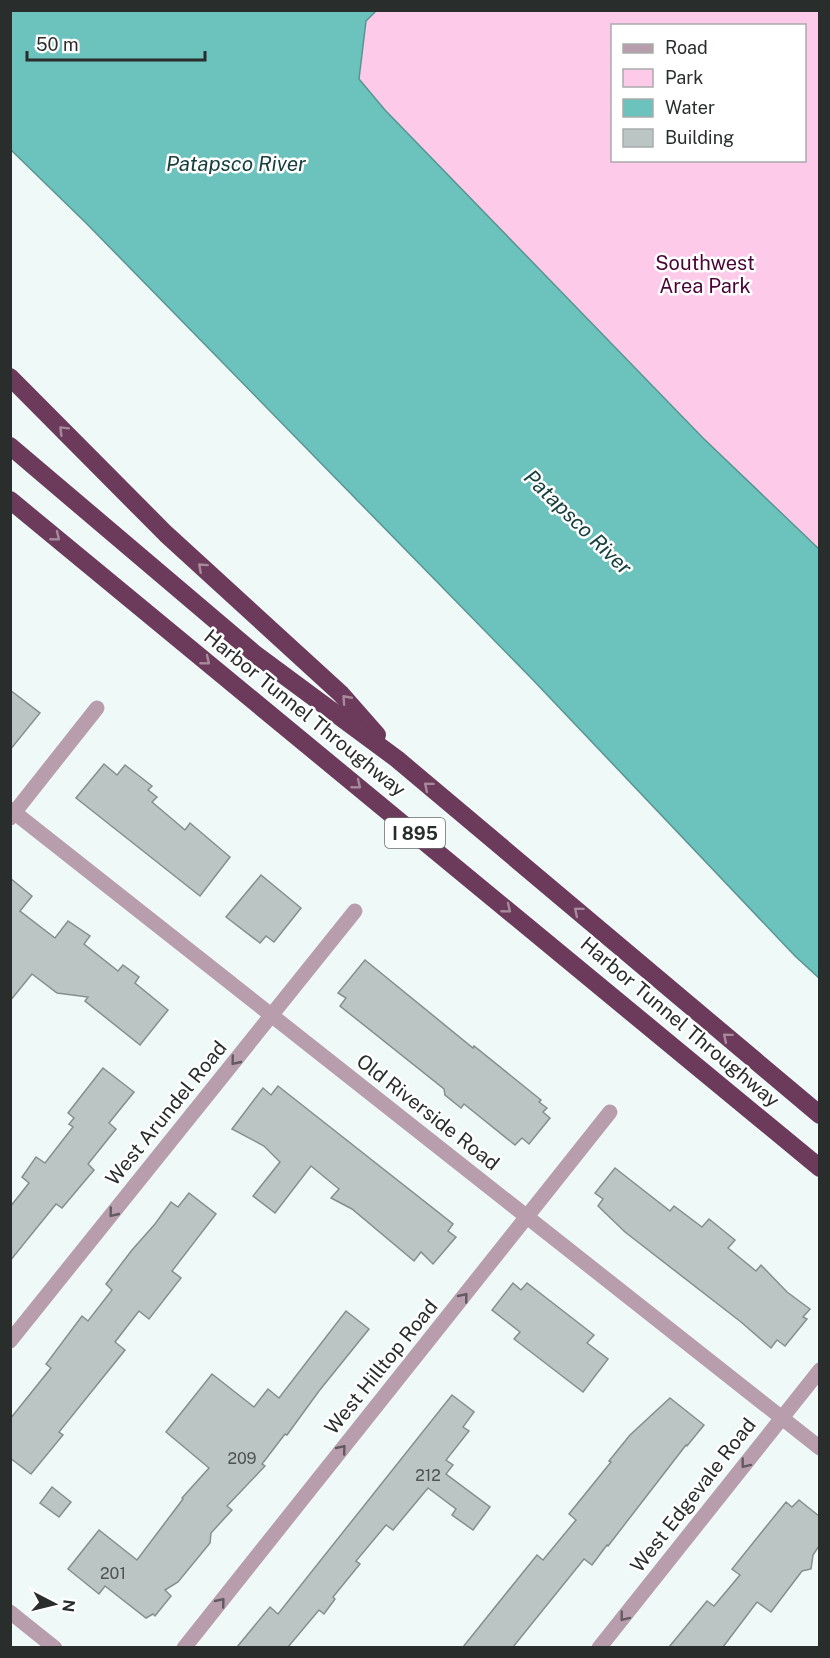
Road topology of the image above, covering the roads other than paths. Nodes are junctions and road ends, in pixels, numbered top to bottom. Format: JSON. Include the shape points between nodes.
{"nodes":[{"id":1,"x":10,"y":377,"type":"edge"},
{"id":2,"x":10,"y":446,"type":"edge"},
{"id":3,"x":10,"y":500,"type":"edge"},
{"id":4,"x":97,"y":708,"type":"dead end"},
{"id":5,"x":397,"y":759,"type":"junction"},
{"id":6,"x":12,"y":813,"type":"edge"},
{"id":7,"x":355,"y":911,"type":"dead end"},
{"id":8,"x":271,"y":1015,"type":"junction"},
{"id":9,"x":610,"y":1112,"type":"dead end"},
{"id":10,"x":819,"y":1115,"type":"edge"},
{"id":11,"x":819,"y":1168,"type":"edge"},
{"id":12,"x":527,"y":1217,"type":"junction"},
{"id":13,"x":10,"y":1341,"type":"edge"},
{"id":14,"x":819,"y":1370,"type":"edge"},
{"id":15,"x":781,"y":1418,"type":"junction"},
{"id":16,"x":819,"y":1448,"type":"edge"},
{"id":17,"x":10,"y":1612,"type":"edge"},
{"id":18,"x":55,"y":1647,"type":"edge"},
{"id":19,"x":184,"y":1647,"type":"edge"},
{"id":20,"x":599,"y":1647,"type":"edge"}],
"edges":[{"from":5,"to":1,"type":"highway","name":"Harbor Tunnel Throughway","one_way":true,"via":[[341,694],[166,534]]},
{"from":2,"to":5,"type":"highway","name":"Harbor Tunnel Throughway","number":"I 895","via":[[255,654]]},
{"from":3,"to":11,"type":"highway","name":"Harbor Tunnel Throughway","number":"I 895","one_way":true},
{"from":4,"to":6,"type":"street"},
{"from":10,"to":5,"type":"highway","name":"Harbor Tunnel Throughway","number":"I 895","one_way":true},
{"from":6,"to":8,"type":"street","name":"Old Riverside Road"},
{"from":7,"to":8,"type":"street","name":"West Arundel Road"},
{"from":8,"to":12,"type":"street","name":"Old Riverside Road"},
{"from":8,"to":13,"type":"street","name":"West Arundel Road","one_way":true},
{"from":9,"to":12,"type":"street","name":"West Hilltop Road"},
{"from":12,"to":15,"type":"street","name":"Old Riverside Road"},
{"from":19,"to":12,"type":"street","name":"West Hilltop Road","one_way":true},
{"from":14,"to":15,"type":"street","name":"West Edgevale Road"},
{"from":15,"to":16,"type":"street","name":"Old Riverside Road"},
{"from":15,"to":20,"type":"street","name":"West Edgevale Road","one_way":true},
{"from":17,"to":18,"type":"street"}]}
